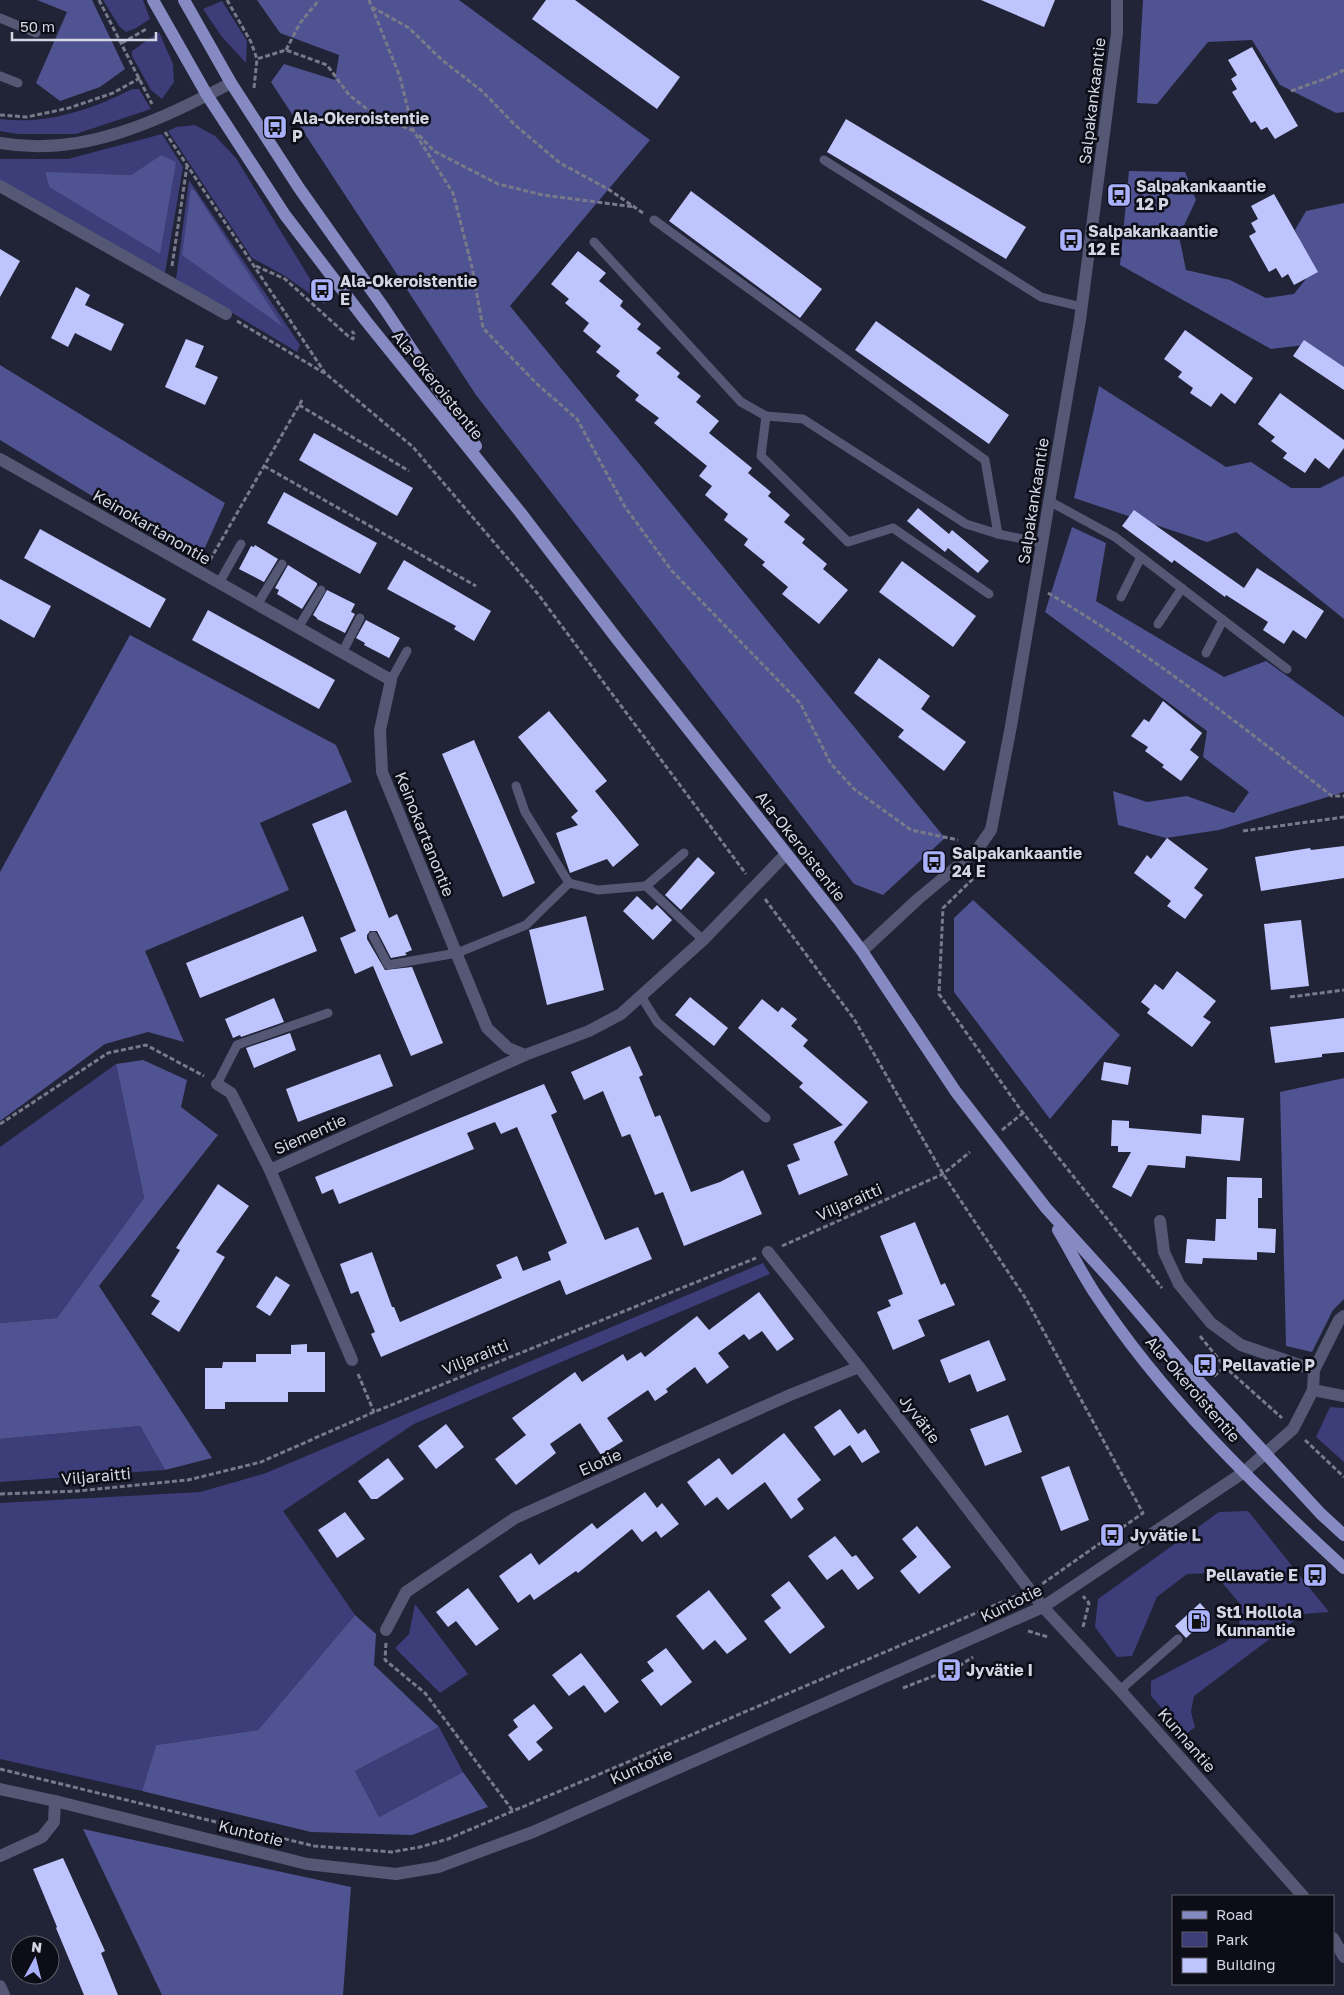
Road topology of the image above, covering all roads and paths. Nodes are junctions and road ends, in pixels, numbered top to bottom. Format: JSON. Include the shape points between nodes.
{"nodes":[{"id":1,"x":99,"y":0,"type":"edge"},
{"id":2,"x":154,"y":0,"type":"edge"},
{"id":3,"x":184,"y":0,"type":"edge"},
{"id":4,"x":227,"y":0,"type":"edge"},
{"id":5,"x":319,"y":0,"type":"edge"},
{"id":6,"x":369,"y":0,"type":"edge"},
{"id":7,"x":1117,"y":0,"type":"edge"},
{"id":8,"x":372,"y":7,"type":"junction"},
{"id":9,"x":0,"y":18,"type":"edge"},
{"id":10,"x":148,"y":28,"type":"dead end"},
{"id":11,"x":36,"y":33,"type":"dead end"},
{"id":12,"x":122,"y":43,"type":"junction"},
{"id":13,"x":286,"y":50,"type":"junction"},
{"id":14,"x":257,"y":59,"type":"junction"},
{"id":15,"x":1344,"y":70,"type":"edge"},
{"id":16,"x":0,"y":76,"type":"edge"},
{"id":17,"x":140,"y":78,"type":"junction"},
{"id":18,"x":18,"y":83,"type":"dead end"},
{"id":19,"x":231,"y":83,"type":"junction"},
{"id":20,"x":1291,"y":90,"type":"dead end"},
{"id":21,"x":207,"y":95,"type":"junction"},
{"id":22,"x":258,"y":97,"type":"dead end"},
{"id":23,"x":153,"y":105,"type":"dead end"},
{"id":24,"x":0,"y":115,"type":"edge"},
{"id":25,"x":413,"y":130,"type":"junction"},
{"id":26,"x":164,"y":131,"type":"dead end"},
{"id":27,"x":0,"y":143,"type":"edge"},
{"id":28,"x":824,"y":160,"type":"dead end"},
{"id":29,"x":187,"y":165,"type":"junction"},
{"id":30,"x":0,"y":186,"type":"edge"},
{"id":31,"x":635,"y":208,"type":"junction"},
{"id":32,"x":654,"y":220,"type":"joint"},
{"id":33,"x":594,"y":242,"type":"dead end"},
{"id":34,"x":255,"y":266,"type":"junction"},
{"id":35,"x":169,"y":282,"type":"junction"},
{"id":36,"x":1082,"y":307,"type":"junction"},
{"id":37,"x":226,"y":314,"type":"joint"},
{"id":38,"x":349,"y":327,"type":"dead end"},
{"id":39,"x":325,"y":373,"type":"junction"},
{"id":40,"x":302,"y":400,"type":"dead end"},
{"id":41,"x":299,"y":405,"type":"junction"},
{"id":42,"x":766,"y":416,"type":"junction"},
{"id":43,"x":0,"y":459,"type":"edge"},
{"id":44,"x":264,"y":466,"type":"junction"},
{"id":45,"x":409,"y":471,"type":"dead end"},
{"id":46,"x":1049,"y":501,"type":"junction"},
{"id":47,"x":520,"y":512,"type":"junction"},
{"id":48,"x":998,"y":534,"type":"junction"},
{"id":49,"x":1042,"y":543,"type":"junction"},
{"id":50,"x":241,"y":544,"type":"dead end"},
{"id":51,"x":1142,"y":557,"type":"junction"},
{"id":52,"x":282,"y":564,"type":"dead end"},
{"id":53,"x":202,"y":574,"type":"junction"},
{"id":54,"x":219,"y":583,"type":"junction"},
{"id":55,"x":476,"y":586,"type":"dead end"},
{"id":56,"x":1182,"y":588,"type":"junction"},
{"id":57,"x":321,"y":590,"type":"dead end"},
{"id":58,"x":1048,"y":593,"type":"dead end"},
{"id":59,"x":989,"y":594,"type":"dead end"},
{"id":60,"x":1121,"y":597,"type":"dead end"},
{"id":61,"x":257,"y":605,"type":"junction"},
{"id":62,"x":360,"y":618,"type":"dead end"},
{"id":63,"x":1223,"y":620,"type":"junction"},
{"id":64,"x":1158,"y":624,"type":"dead end"},
{"id":65,"x":298,"y":628,"type":"junction"},
{"id":66,"x":406,"y":651,"type":"dead end"},
{"id":67,"x":342,"y":653,"type":"junction"},
{"id":68,"x":1206,"y":654,"type":"dead end"},
{"id":69,"x":1286,"y":668,"type":"dead end"},
{"id":70,"x":391,"y":680,"type":"junction"},
{"id":71,"x":516,"y":786,"type":"dead end"},
{"id":72,"x":1344,"y":796,"type":"edge"},
{"id":73,"x":1344,"y":817,"type":"edge"},
{"id":74,"x":1243,"y":831,"type":"dead end"},
{"id":75,"x":958,"y":840,"type":"dead end"},
{"id":76,"x":977,"y":850,"type":"junction"},
{"id":77,"x":684,"y":853,"type":"dead end"},
{"id":78,"x":786,"y":854,"type":"junction"},
{"id":79,"x":569,"y":883,"type":"junction"},
{"id":80,"x":646,"y":886,"type":"junction"},
{"id":81,"x":755,"y":886,"type":"junction"},
{"id":82,"x":373,"y":936,"type":"dead end"},
{"id":83,"x":703,"y":940,"type":"junction"},
{"id":84,"x":862,"y":951,"type":"junction"},
{"id":85,"x":457,"y":953,"type":"junction"},
{"id":86,"x":1344,"y":990,"type":"edge"},
{"id":87,"x":641,"y":996,"type":"junction"},
{"id":88,"x":1290,"y":997,"type":"dead end"},
{"id":89,"x":328,"y":1013,"type":"dead end"},
{"id":90,"x":525,"y":1055,"type":"junction"},
{"id":91,"x":217,"y":1084,"type":"junction"},
{"id":92,"x":766,"y":1118,"type":"dead end"},
{"id":93,"x":0,"y":1124,"type":"edge"},
{"id":94,"x":1001,"y":1130,"type":"dead end"},
{"id":95,"x":970,"y":1152,"type":"dead end"},
{"id":96,"x":270,"y":1170,"type":"junction"},
{"id":97,"x":943,"y":1174,"type":"junction"},
{"id":98,"x":1046,"y":1208,"type":"junction"},
{"id":99,"x":1160,"y":1221,"type":"dead end"},
{"id":100,"x":768,"y":1252,"type":"junction"},
{"id":101,"x":1344,"y":1316,"type":"edge"},
{"id":102,"x":352,"y":1360,"type":"joint"},
{"id":103,"x":859,"y":1367,"type":"junction"},
{"id":104,"x":1225,"y":1367,"type":"dead end"},
{"id":105,"x":1314,"y":1370,"type":"junction"},
{"id":106,"x":1210,"y":1371,"type":"dead end"},
{"id":107,"x":1313,"y":1390,"type":"junction"},
{"id":108,"x":1344,"y":1396,"type":"edge"},
{"id":109,"x":374,"y":1412,"type":"junction"},
{"id":110,"x":1265,"y":1454,"type":"junction"},
{"id":111,"x":1244,"y":1472,"type":"junction"},
{"id":112,"x":0,"y":1494,"type":"edge"},
{"id":113,"x":1344,"y":1535,"type":"edge"},
{"id":114,"x":1344,"y":1568,"type":"edge"},
{"id":115,"x":1030,"y":1590,"type":"junction"},
{"id":116,"x":1043,"y":1607,"type":"junction"},
{"id":117,"x":386,"y":1630,"type":"joint"},
{"id":118,"x":1178,"y":1639,"type":"dead end"},
{"id":119,"x":1120,"y":1690,"type":"junction"},
{"id":120,"x":0,"y":1769,"type":"edge"},
{"id":121,"x":0,"y":1789,"type":"edge"},
{"id":122,"x":55,"y":1801,"type":"junction"},
{"id":123,"x":514,"y":1811,"type":"junction"},
{"id":124,"x":0,"y":1856,"type":"edge"},
{"id":125,"x":1302,"y":1895,"type":"edge"},
{"id":126,"x":1334,"y":1940,"type":"edge"},
{"id":127,"x":1344,"y":1958,"type":"edge"},
{"id":128,"x":0,"y":1986,"type":"edge"},
{"id":129,"x":4,"y":1995,"type":"edge"}],
"edges":[{"from":1,"to":12,"type":"path"},
{"from":2,"to":21,"type":"main road","name":"Ala-Okeroistentie"},
{"from":3,"to":19,"type":"main road","name":"Ala-Okeroistentie"},
{"from":4,"to":14,"type":"path"},
{"from":5,"to":13,"type":"path","via":[[300,23]]},
{"from":6,"to":8,"type":"path"},
{"from":7,"to":36,"type":"street","name":"Salpakankaantie","via":[[1118,33]]},
{"from":8,"to":25,"type":"path","via":[[400,77]]},
{"from":8,"to":31,"type":"path","via":[[409,28],[560,163]]},
{"from":9,"to":11,"type":"lane"},
{"from":10,"to":12,"type":"path"},
{"from":12,"to":17,"type":"path"},
{"from":13,"to":14,"type":"path"},
{"from":13,"to":25,"type":"path","via":[[327,65],[349,95],[375,115]]},
{"from":14,"to":22,"type":"path","via":[[253,89]]},
{"from":15,"to":20,"type":"path"},
{"from":16,"to":18,"type":"lane"},
{"from":17,"to":23,"type":"path"},
{"from":17,"to":24,"type":"path","via":[[113,93],[69,108],[27,117]]},
{"from":19,"to":21,"type":"street"},
{"from":19,"to":47,"type":"main road","name":"Ala-Okeroistentie"},
{"from":21,"to":27,"type":"street","via":[[147,124],[103,139],[62,146]]},
{"from":21,"to":47,"type":"main road","name":"Ala-Okeroistentie","via":[[285,215]]},
{"from":25,"to":31,"type":"path","via":[[434,151],[498,184]]},
{"from":25,"to":75,"type":"path","via":[[453,194],[472,267],[483,328],[536,383],[577,419],[626,507],[672,571],[800,703],[831,764],[848,783],[911,830]]},
{"from":26,"to":29,"type":"path"},
{"from":28,"to":36,"type":"lane","via":[[1041,297]]},
{"from":29,"to":34,"type":"path"},
{"from":29,"to":35,"type":"path"},
{"from":30,"to":35,"type":"street"},
{"from":31,"to":32,"type":"path"},
{"from":32,"to":48,"type":"lane","via":[[985,460]]},
{"from":33,"to":42,"type":"lane","via":[[740,402]]},
{"from":34,"to":38,"type":"path","via":[[285,280],[353,339],[354,334]]},
{"from":34,"to":39,"type":"path"},
{"from":35,"to":37,"type":"street"},
{"from":36,"to":46,"type":"street","name":"Salpakankaantie"},
{"from":37,"to":39,"type":"path"},
{"from":39,"to":81,"type":"path","via":[[413,447],[538,594]]},
{"from":40,"to":41,"type":"path"},
{"from":41,"to":44,"type":"path"},
{"from":41,"to":45,"type":"path"},
{"from":42,"to":48,"type":"lane","via":[[803,419],[966,524]]},
{"from":42,"to":59,"type":"lane","via":[[761,456],[848,542],[893,528]]},
{"from":43,"to":53,"type":"street","name":"Keinokartanontie"},
{"from":44,"to":53,"type":"path"},
{"from":44,"to":55,"type":"path"},
{"from":46,"to":49,"type":"street","name":"Salpakankaantie"},
{"from":46,"to":51,"type":"lane","via":[[1115,537]]},
{"from":47,"to":78,"type":"main road","name":"Ala-Okeroistentie"},
{"from":48,"to":49,"type":"lane"},
{"from":49,"to":76,"type":"street","name":"Salpakankaantie","via":[[999,796],[991,830]]},
{"from":50,"to":54,"type":"lane"},
{"from":51,"to":56,"type":"lane"},
{"from":51,"to":60,"type":"lane"},
{"from":52,"to":61,"type":"lane"},
{"from":53,"to":54,"type":"street","name":"Keinokartanontie"},
{"from":54,"to":61,"type":"street","name":"Keinokartanontie"},
{"from":56,"to":63,"type":"lane"},
{"from":56,"to":64,"type":"lane"},
{"from":57,"to":65,"type":"lane"},
{"from":58,"to":72,"type":"path","via":[[1212,704],[1332,796]]},
{"from":61,"to":65,"type":"street","name":"Keinokartanontie"},
{"from":62,"to":67,"type":"lane"},
{"from":63,"to":68,"type":"lane"},
{"from":63,"to":69,"type":"lane"},
{"from":65,"to":67,"type":"street","name":"Keinokartanontie"},
{"from":66,"to":70,"type":"lane"},
{"from":67,"to":70,"type":"street","name":"Keinokartanontie"},
{"from":70,"to":85,"type":"street","name":"Keinokartanontie","via":[[380,730],[382,772]]},
{"from":71,"to":79,"type":"lane","via":[[525,812]]},
{"from":73,"to":74,"type":"path"},
{"from":76,"to":84,"type":"street","name":"Salpakankaantie"},
{"from":76,"to":94,"type":"path","via":[[980,872],[943,908],[939,994],[1023,1113]]},
{"from":77,"to":80,"type":"lane"},
{"from":78,"to":81,"type":"street"},
{"from":78,"to":84,"type":"main road","name":"Ala-Okeroistentie"},
{"from":79,"to":80,"type":"lane","via":[[598,890]]},
{"from":79,"to":85,"type":"lane","via":[[526,925]]},
{"from":80,"to":83,"type":"lane"},
{"from":81,"to":83,"type":"street"},
{"from":81,"to":97,"type":"path","via":[[854,1019]]},
{"from":82,"to":85,"type":"lane","via":[[388,965]]},
{"from":83,"to":87,"type":"street"},
{"from":84,"to":98,"type":"main road","name":"Ala-Okeroistentie","via":[[956,1092]]},
{"from":85,"to":90,"type":"street","name":"Keinokartanontie","via":[[487,1028],[508,1048]]},
{"from":86,"to":88,"type":"path"},
{"from":87,"to":90,"type":"street","via":[[621,1014],[589,1031]]},
{"from":87,"to":92,"type":"lane","via":[[657,1022]]},
{"from":89,"to":91,"type":"lane","via":[[237,1045]]},
{"from":90,"to":96,"type":"street","name":"Siementie"},
{"from":91,"to":93,"type":"path","via":[[146,1045],[108,1053]]},
{"from":91,"to":96,"type":"street","via":[[231,1093]]},
{"from":95,"to":97,"type":"path","name":"Viljaraitti"},
{"from":96,"to":102,"type":"street","name":"Siementie"},
{"from":97,"to":100,"type":"path","name":"Viljaraitti"},
{"from":97,"to":115,"type":"path","via":[[1026,1299],[1143,1513]]},
{"from":98,"to":110,"type":"main road","name":"Ala-Okeroistentie"},
{"from":98,"to":111,"type":"main road","name":"Ala-Okeroistentie","via":[[1094,1292],[1139,1354]]},
{"from":99,"to":105,"type":"street","via":[[1164,1252],[1179,1284],[1211,1323],[1242,1345]]},
{"from":100,"to":103,"type":"street","name":"Jyvätie"},
{"from":100,"to":109,"type":"path","name":"Viljaraitti"},
{"from":101,"to":105,"type":"street"},
{"from":102,"to":109,"type":"path"},
{"from":103,"to":115,"type":"street","name":"Jyvätie"},
{"from":103,"to":117,"type":"street","name":"Elotie","via":[[515,1518],[406,1592]]},
{"from":104,"to":106,"type":"path","via":[[1214,1376]]},
{"from":105,"to":107,"type":"street"},
{"from":107,"to":108,"type":"street"},
{"from":107,"to":110,"type":"street","name":"Kuntotie","via":[[1293,1429]]},
{"from":109,"to":112,"type":"path","name":"Viljaraitti","via":[[261,1462],[188,1480],[78,1491]]},
{"from":110,"to":111,"type":"street","name":"Kuntotie"},
{"from":110,"to":113,"type":"main road","name":"Ala-Okeroistentie"},
{"from":111,"to":114,"type":"main road","name":"Ala-Okeroistentie"},
{"from":111,"to":116,"type":"street","name":"Kuntotie"},
{"from":115,"to":116,"type":"street","name":"Jyvätie"},
{"from":115,"to":123,"type":"path"},
{"from":116,"to":119,"type":"street","name":"Kunnantie"},
{"from":116,"to":122,"type":"street","name":"Kuntotie","via":[[533,1832],[438,1867],[396,1874],[307,1864]]},
{"from":117,"to":123,"type":"path","via":[[385,1660],[425,1693]]},
{"from":118,"to":119,"type":"lane"},
{"from":119,"to":125,"type":"street","name":"Kunnantie"},
{"from":120,"to":123,"type":"path","via":[[314,1846],[392,1852],[420,1848]]},
{"from":121,"to":122,"type":"street","name":"Kuntotie"},
{"from":122,"to":124,"type":"street","via":[[54,1822],[42,1837]]},
{"from":126,"to":127,"type":"street"},
{"from":128,"to":129,"type":"street"}]}
